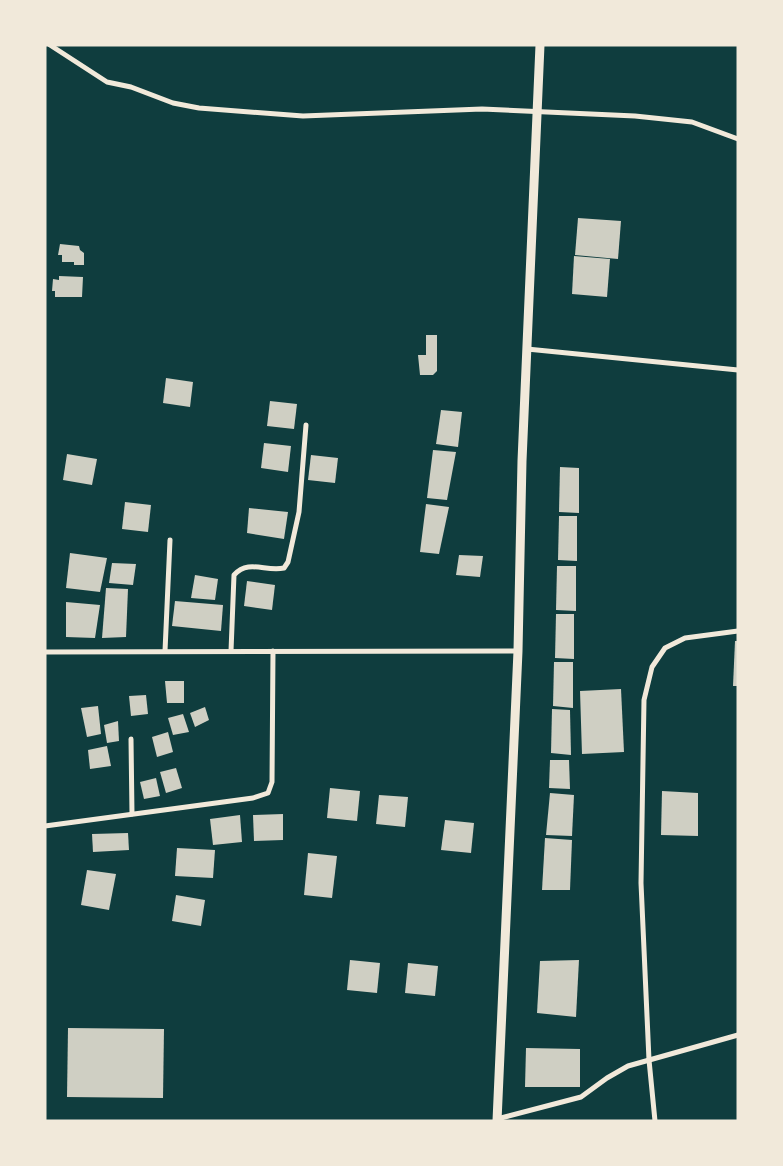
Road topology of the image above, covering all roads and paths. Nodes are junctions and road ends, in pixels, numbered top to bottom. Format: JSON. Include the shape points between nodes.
{"nodes":[{"id":1,"x":50,"y":45,"type":"edge"},
{"id":2,"x":540,"y":45,"type":"edge"},
{"id":3,"x":538,"y":111,"type":"junction"},
{"id":4,"x":738,"y":139,"type":"edge"},
{"id":5,"x":527,"y":349,"type":"junction"},
{"id":6,"x":738,"y":370,"type":"edge"},
{"id":7,"x":306,"y":426,"type":"dead end"},
{"id":8,"x":170,"y":540,"type":"dead end"},
{"id":9,"x":738,"y":631,"type":"edge"},
{"id":10,"x":165,"y":651,"type":"junction"},
{"id":11,"x":231,"y":651,"type":"junction"},
{"id":12,"x":273,"y":651,"type":"junction"},
{"id":13,"x":518,"y":651,"type":"junction"},
{"id":14,"x":45,"y":652,"type":"edge"},
{"id":15,"x":131,"y":739,"type":"dead end"},
{"id":16,"x":132,"y":814,"type":"junction"},
{"id":17,"x":45,"y":826,"type":"edge"},
{"id":18,"x":738,"y":1035,"type":"edge"},
{"id":19,"x":649,"y":1060,"type":"junction"},
{"id":20,"x":497,"y":1120,"type":"edge"},
{"id":21,"x":655,"y":1121,"type":"edge"}],
"edges":[{"from":1,"to":3,"type":"street","via":[[107,82],[199,108],[303,116]]},
{"from":2,"to":3,"type":"highway"},
{"from":3,"to":4,"type":"street","via":[[692,122]]},
{"from":3,"to":5,"type":"highway"},
{"from":5,"to":6,"type":"street"},
{"from":5,"to":13,"type":"highway"},
{"from":7,"to":11,"type":"street","via":[[299,512],[288,562],[278,569],[241,567],[234,574]]},
{"from":8,"to":10,"type":"street"},
{"from":9,"to":19,"type":"street","via":[[686,638],[665,648],[652,667],[646,687],[641,883]]},
{"from":10,"to":11,"type":"street"},
{"from":10,"to":14,"type":"street"},
{"from":11,"to":12,"type":"street"},
{"from":12,"to":13,"type":"street"},
{"from":12,"to":16,"type":"street","via":[[272,782],[268,793]]},
{"from":13,"to":20,"type":"highway"},
{"from":15,"to":16,"type":"street"},
{"from":16,"to":17,"type":"street"},
{"from":18,"to":19,"type":"street"},
{"from":19,"to":20,"type":"street","via":[[620,1070],[581,1097]]},
{"from":19,"to":21,"type":"street"}]}
